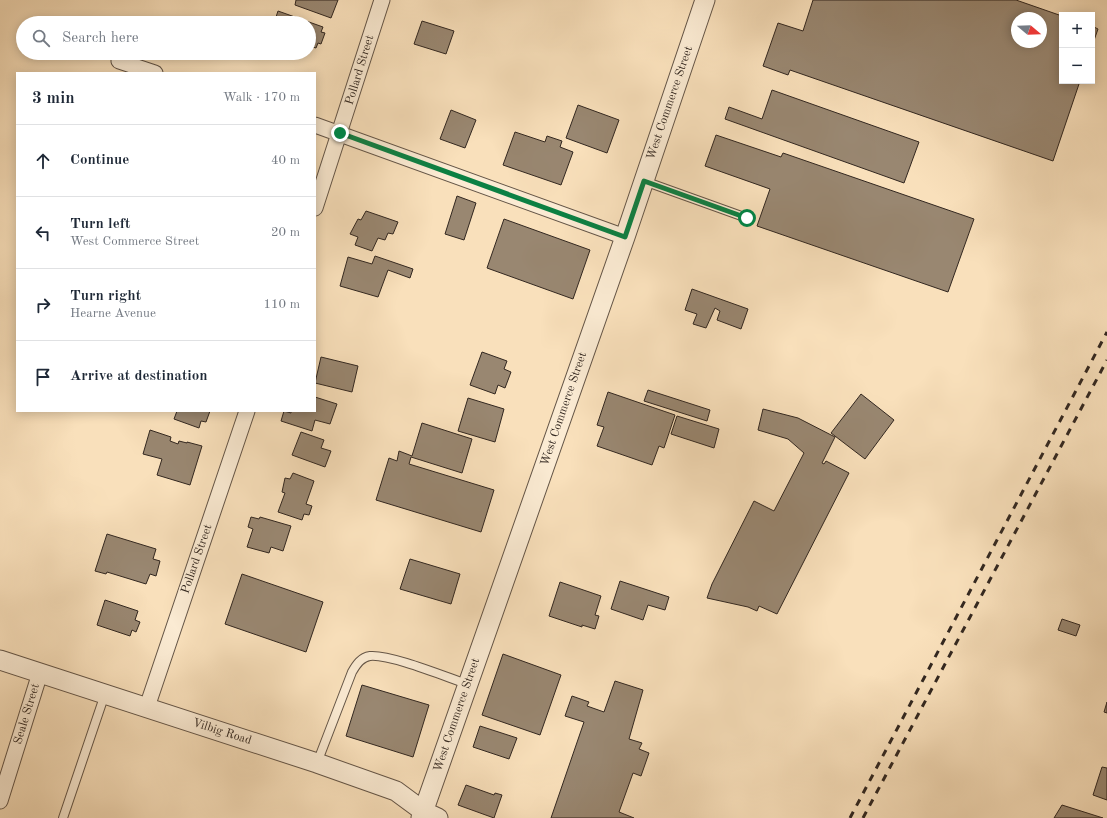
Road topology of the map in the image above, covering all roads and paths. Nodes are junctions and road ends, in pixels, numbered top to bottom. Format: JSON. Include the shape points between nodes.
{"nodes":[{"id":1,"x":382,"y":0,"type":"edge"},
{"id":2,"x":705,"y":0,"type":"edge"},
{"id":3,"x":119,"y":61,"type":"dead end"},
{"id":4,"x":152,"y":72,"type":"edge"},
{"id":5,"x":316,"y":125,"type":"edge"},
{"id":6,"x":340,"y":133,"type":"junction"},
{"id":7,"x":644,"y":181,"type":"junction"},
{"id":8,"x":316,"y":205,"type":"edge"},
{"id":9,"x":747,"y":218,"type":"dead end"},
{"id":10,"x":625,"y":237,"type":"junction"},
{"id":11,"x":247,"y":412,"type":"edge"},
{"id":12,"x":0,"y":660,"type":"edge"},
{"id":13,"x":40,"y":673,"type":"junction"},
{"id":14,"x":467,"y":684,"type":"junction"},
{"id":15,"x":105,"y":694,"type":"junction"},
{"id":16,"x":147,"y":707,"type":"junction"},
{"id":17,"x":316,"y":763,"type":"junction"},
{"id":18,"x":0,"y":802,"type":"edge"},
{"id":19,"x":427,"y":816,"type":"edge"},
{"id":20,"x":63,"y":818,"type":"edge"}],
"edges":[{"from":1,"to":6,"type":"street","name":"Pollard Street"},
{"from":2,"to":7,"type":"street","name":"West Commerce Street"},
{"from":3,"to":4,"type":"street"},
{"from":5,"to":6,"type":"street"},
{"from":6,"to":8,"type":"street","name":"Pollard Street"},
{"from":6,"to":10,"type":"street"},
{"from":7,"to":9,"type":"lane"},
{"from":7,"to":10,"type":"street","name":"West Commerce Street"},
{"from":10,"to":14,"type":"street","name":"West Commerce Street"},
{"from":11,"to":16,"type":"street","name":"Pollard Street"},
{"from":12,"to":13,"type":"street","name":"Vilbig Road"},
{"from":13,"to":15,"type":"street","name":"Vilbig Road"},
{"from":13,"to":18,"type":"street","name":"Seale Street"},
{"from":14,"to":17,"type":"lane","via":[[388,658],[369,656],[361,660],[352,672]]},
{"from":14,"to":19,"type":"street","name":"West Commerce Street"},
{"from":15,"to":16,"type":"street","name":"Vilbig Road"},
{"from":15,"to":20,"type":"lane"},
{"from":16,"to":17,"type":"street","name":"Vilbig Road"},
{"from":17,"to":19,"type":"street","name":"Vilbig Road","via":[[396,791]]}]}
